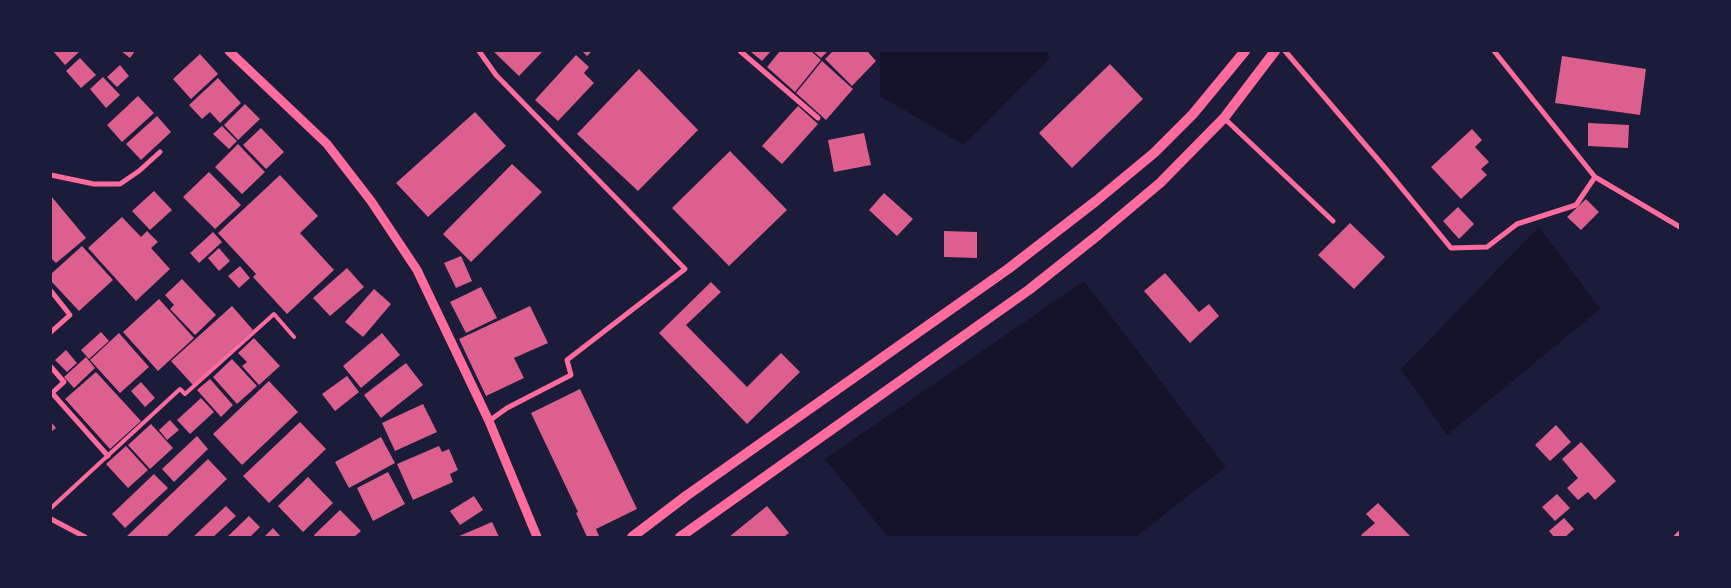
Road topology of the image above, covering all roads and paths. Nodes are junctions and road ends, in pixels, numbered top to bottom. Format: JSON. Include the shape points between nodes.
{"nodes":[{"id":1,"x":229,"y":51,"type":"edge"},
{"id":2,"x":479,"y":51,"type":"edge"},
{"id":3,"x":740,"y":51,"type":"edge"},
{"id":4,"x":1245,"y":51,"type":"edge"},
{"id":5,"x":1275,"y":51,"type":"edge"},
{"id":6,"x":1285,"y":51,"type":"edge"},
{"id":7,"x":1494,"y":51,"type":"edge"},
{"id":8,"x":818,"y":118,"type":"dead end"},
{"id":9,"x":1224,"y":118,"type":"junction"},
{"id":10,"x":160,"y":152,"type":"dead end"},
{"id":11,"x":51,"y":175,"type":"edge"},
{"id":12,"x":1595,"y":177,"type":"junction"},
{"id":13,"x":1334,"y":221,"type":"dead end"},
{"id":14,"x":1680,"y":227,"type":"edge"},
{"id":15,"x":51,"y":291,"type":"edge"},
{"id":16,"x":51,"y":332,"type":"edge"},
{"id":17,"x":294,"y":337,"type":"dead end"},
{"id":18,"x":51,"y":367,"type":"edge"},
{"id":19,"x":489,"y":421,"type":"junction"},
{"id":20,"x":108,"y":456,"type":"junction"},
{"id":21,"x":51,"y":508,"type":"edge"},
{"id":22,"x":51,"y":519,"type":"edge"},
{"id":23,"x":1680,"y":533,"type":"edge"},
{"id":24,"x":84,"y":537,"type":"edge"},
{"id":25,"x":537,"y":537,"type":"edge"},
{"id":26,"x":632,"y":537,"type":"edge"},
{"id":27,"x":680,"y":537,"type":"edge"},
{"id":28,"x":1676,"y":537,"type":"edge"}],
"edges":[{"from":1,"to":19,"type":"street","via":[[327,144],[371,202],[417,270]]},
{"from":2,"to":19,"type":"street","via":[[496,75],[685,269],[567,360],[571,375],[507,408]]},
{"from":3,"to":8,"type":"street"},
{"from":4,"to":26,"type":"main road","via":[[1212,93],[1154,153],[1089,207],[1008,270]]},
{"from":5,"to":9,"type":"main road"},
{"from":6,"to":12,"type":"street","via":[[1451,248],[1488,246],[1517,224],[1576,205]]},
{"from":7,"to":12,"type":"street"},
{"from":9,"to":13,"type":"street"},
{"from":9,"to":27,"type":"main road","via":[[1160,183],[1030,290]]},
{"from":10,"to":11,"type":"street","via":[[120,184],[94,184]]},
{"from":12,"to":14,"type":"street"},
{"from":15,"to":16,"type":"street","via":[[70,315]]},
{"from":17,"to":20,"type":"lane","via":[[274,314],[185,394],[180,389]]},
{"from":18,"to":20,"type":"street","via":[[64,382],[52,393]]},
{"from":19,"to":25,"type":"street"},
{"from":20,"to":21,"type":"lane"},
{"from":22,"to":24,"type":"street"},
{"from":23,"to":28,"type":"street"}]}
